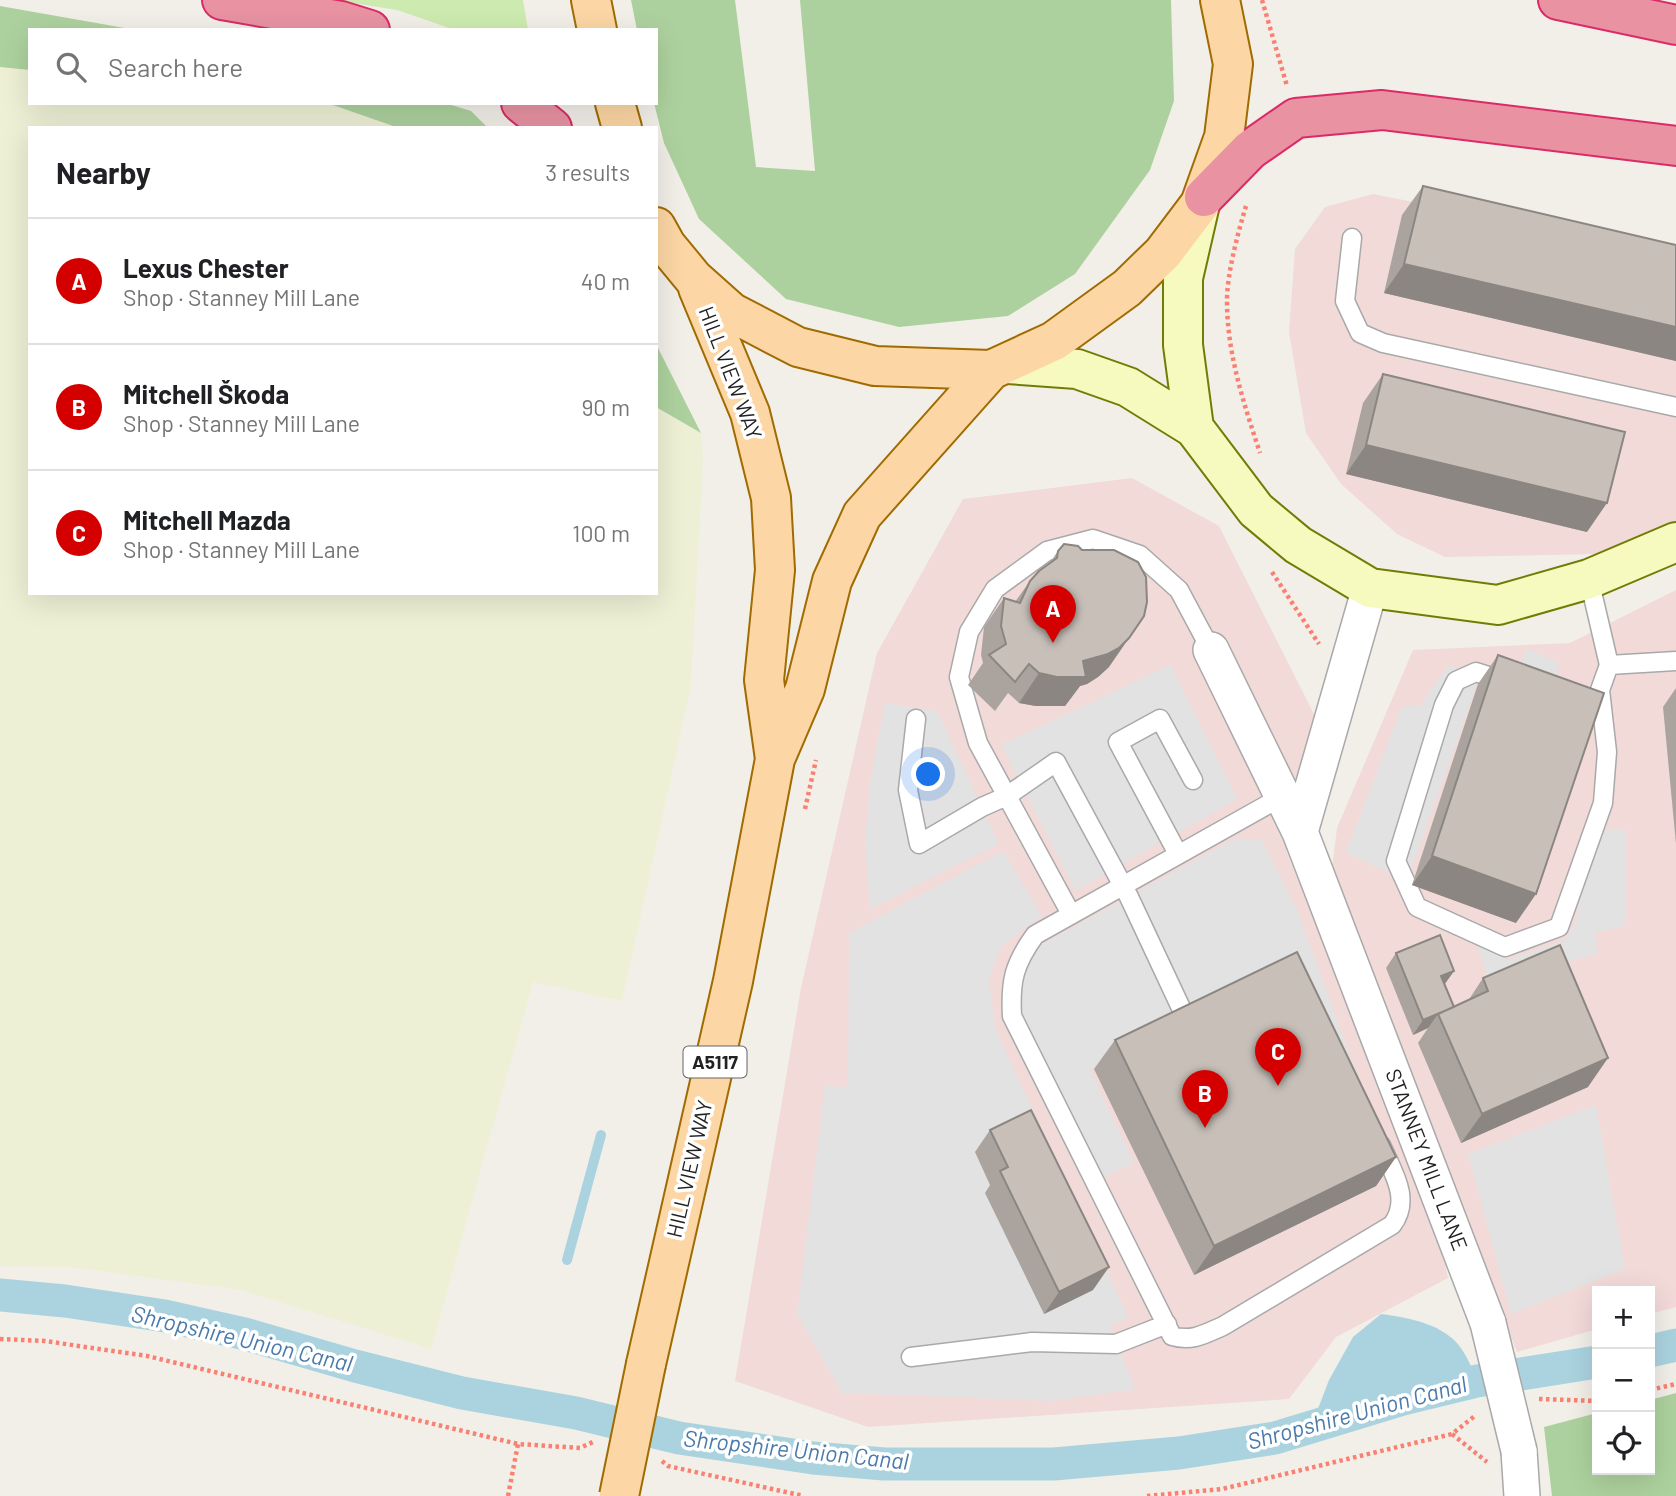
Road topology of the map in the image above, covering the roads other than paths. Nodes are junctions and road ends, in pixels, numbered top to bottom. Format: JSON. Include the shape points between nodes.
{"nodes":[{"id":1,"x":222,"y":0,"type":"edge"},
{"id":2,"x":591,"y":0,"type":"edge"},
{"id":3,"x":1220,"y":0,"type":"edge"},
{"id":4,"x":1558,"y":0,"type":"edge"},
{"id":5,"x":1676,"y":25,"type":"edge"},
{"id":6,"x":364,"y":28,"type":"edge"},
{"id":7,"x":597,"y":28,"type":"edge"},
{"id":8,"x":523,"y":105,"type":"edge"},
{"id":9,"x":616,"y":105,"type":"edge"},
{"id":10,"x":550,"y":126,"type":"edge"},
{"id":11,"x":621,"y":126,"type":"edge"},
{"id":12,"x":1676,"y":146,"type":"edge"},
{"id":13,"x":1202,"y":201,"type":"junction"},
{"id":14,"x":658,"y":231,"type":"edge"},
{"id":15,"x":1352,"y":238,"type":"dead end"},
{"id":16,"x":694,"y":279,"type":"junction"},
{"id":17,"x":1000,"y":367,"type":"junction"},
{"id":18,"x":1676,"y":407,"type":"edge"},
{"id":19,"x":1194,"y":428,"type":"junction"},
{"id":20,"x":1676,"y":542,"type":"edge"},
{"id":21,"x":1589,"y":579,"type":"junction"},
{"id":22,"x":1370,"y":588,"type":"junction"},
{"id":23,"x":1210,"y":650,"type":"joint"},
{"id":24,"x":1676,"y":661,"type":"edge"},
{"id":25,"x":1609,"y":665,"type":"junction"},
{"id":26,"x":1527,"y":689,"type":"edge"},
{"id":27,"x":916,"y":719,"type":"dead end"},
{"id":28,"x":775,"y":759,"type":"junction"},
{"id":29,"x":1193,"y":780,"type":"dead end"},
{"id":30,"x":1007,"y":796,"type":"junction"},
{"id":31,"x":1283,"y":796,"type":"junction"},
{"id":32,"x":1300,"y":832,"type":"junction"},
{"id":33,"x":1178,"y":854,"type":"junction"},
{"id":34,"x":1122,"y":885,"type":"junction"},
{"id":35,"x":1070,"y":914,"type":"junction"},
{"id":36,"x":1181,"y":1008,"type":"edge"},
{"id":37,"x":1372,"y":1123,"type":"edge"},
{"id":38,"x":1167,"y":1324,"type":"junction"},
{"id":39,"x":911,"y":1357,"type":"dead end"},
{"id":40,"x":619,"y":1496,"type":"edge"},
{"id":41,"x":1522,"y":1496,"type":"edge"}],
"edges":[{"from":1,"to":6,"type":"highway"},
{"from":2,"to":7,"type":"main road"},
{"from":3,"to":13,"type":"main road","via":[[1233,64],[1224,137]]},
{"from":4,"to":5,"type":"highway"},
{"from":8,"to":10,"type":"highway"},
{"from":9,"to":11,"type":"main road"},
{"from":12,"to":13,"type":"highway","via":[[1382,110],[1296,118],[1250,150]]},
{"from":13,"to":17,"type":"main road","via":[[1163,253],[1127,288],[1054,341]]},
{"from":13,"to":19,"type":"street","via":[[1183,278],[1183,345]]},
{"from":14,"to":16,"type":"main road"},
{"from":15,"to":18,"type":"lane","via":[[1345,301],[1360,333],[1383,343]]},
{"from":16,"to":17,"type":"main road","via":[[731,312],[799,347],[875,366]]},
{"from":16,"to":28,"type":"main road","name":"HILL VIEW WAY","number":"A5117","via":[[750,413],[771,498],[775,570],[765,680]]},
{"from":17,"to":19,"type":"street","via":[[1090,373],[1128,387]]},
{"from":17,"to":28,"type":"main road","name":"HILL VIEW WAY","number":"A5117","via":[[862,514],[832,581],[805,690]]},
{"from":19,"to":22,"type":"street","via":[[1256,510],[1298,545]]},
{"from":20,"to":21,"type":"street"},
{"from":21,"to":22,"type":"street","via":[[1498,605]]},
{"from":21,"to":25,"type":"lane"},
{"from":22,"to":32,"type":"street"},
{"from":23,"to":30,"type":"lane","via":[[1179,590],[1140,555],[1093,539],[1047,551],[995,589],[969,632],[959,677],[978,743]]},
{"from":23,"to":31,"type":"street","name":"STANNEY MILL LANE"},
{"from":24,"to":25,"type":"lane"},
{"from":25,"to":26,"type":"lane","via":[[1596,711],[1607,752],[1603,803],[1559,927],[1505,947],[1417,907],[1396,860],[1444,705],[1456,681],[1476,672]]},
{"from":27,"to":30,"type":"lane","via":[[908,790],[919,844]]},
{"from":28,"to":40,"type":"main road","name":"HILL VIEW WAY","number":"A5117","bridge":true,"via":[[733,981]]},
{"from":29,"to":33,"type":"lane","via":[[1160,719],[1118,742]]},
{"from":30,"to":34,"type":"lane","via":[[1056,762]]},
{"from":30,"to":35,"type":"lane"},
{"from":31,"to":32,"type":"street","name":"STANNEY MILL LANE"},
{"from":31,"to":33,"type":"lane"},
{"from":32,"to":41,"type":"street","name":"STANNEY MILL LANE","bridge":true,"via":[[1488,1323],[1519,1451]]},
{"from":33,"to":34,"type":"lane"},
{"from":34,"to":35,"type":"lane"},
{"from":34,"to":36,"type":"lane"},
{"from":35,"to":38,"type":"lane","via":[[1035,935],[1021,955],[1011,988],[1012,1017]]},
{"from":37,"to":38,"type":"lane","via":[[1402,1203],[1392,1225],[1196,1338],[1172,1336]]},
{"from":38,"to":39,"type":"lane","via":[[1116,1344],[1032,1342]]}]}
